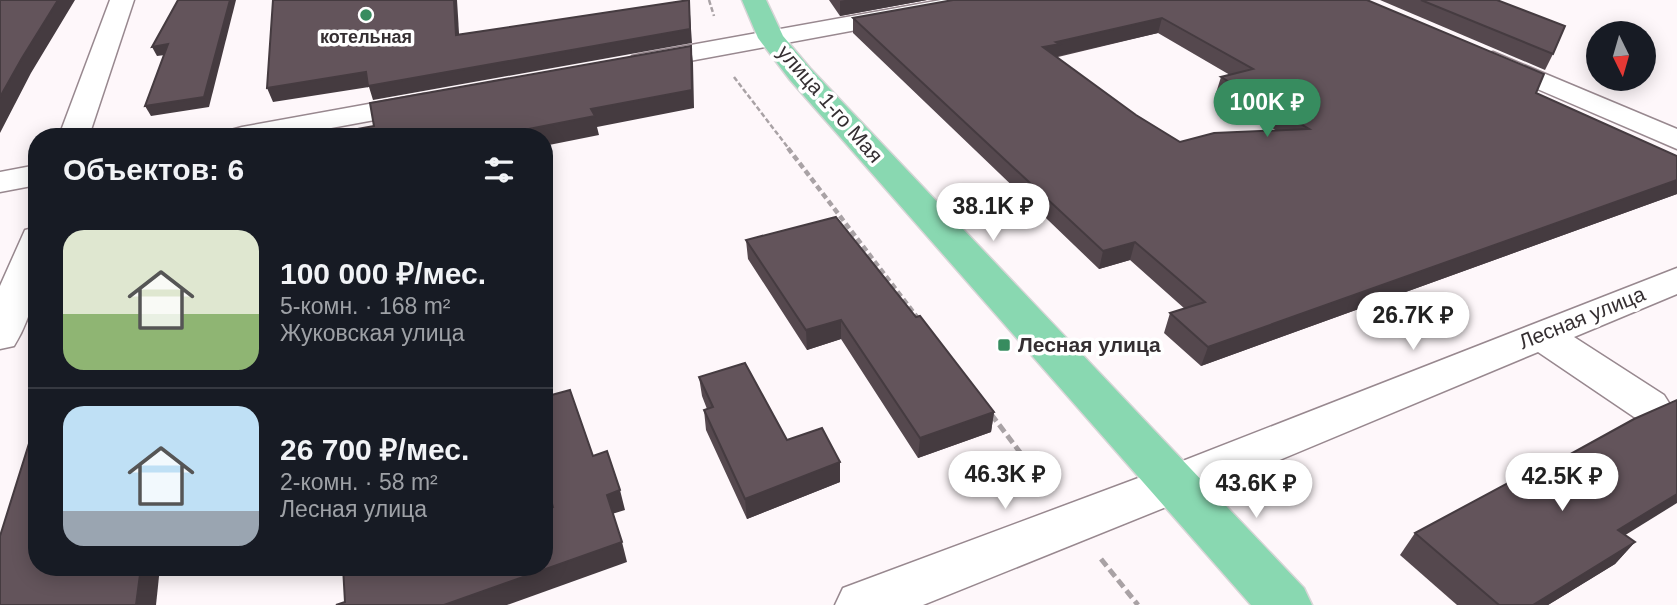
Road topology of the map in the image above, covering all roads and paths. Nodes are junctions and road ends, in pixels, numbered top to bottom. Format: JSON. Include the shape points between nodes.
{"nodes":[{"id":1,"x":122,"y":0,"type":"edge"},
{"id":2,"x":754,"y":0,"type":"edge"},
{"id":3,"x":980,"y":0,"type":"edge"},
{"id":4,"x":771,"y":38,"type":"junction"},
{"id":5,"x":723,"y":47,"type":"junction"},
{"id":6,"x":1465,"y":48,"type":"edge"},
{"id":7,"x":614,"y":67,"type":"edge"},
{"id":8,"x":444,"y":99,"type":"edge"},
{"id":9,"x":77,"y":128,"type":"edge"},
{"id":10,"x":286,"y":128,"type":"edge"},
{"id":11,"x":1677,"y":140,"type":"edge"},
{"id":12,"x":28,"y":176,"type":"edge"},
{"id":13,"x":0,"y":181,"type":"edge"},
{"id":14,"x":28,"y":261,"type":"edge"},
{"id":15,"x":1677,"y":280,"type":"edge"},
{"id":16,"x":922,"y":324,"type":"edge"},
{"id":17,"x":1541,"y":335,"type":"junction"},
{"id":18,"x":0,"y":337,"type":"edge"},
{"id":19,"x":1649,"y":407,"type":"dead end"},
{"id":20,"x":989,"y":412,"type":"edge"},
{"id":21,"x":1174,"y":484,"type":"junction"},
{"id":22,"x":1073,"y":523,"type":"junction"},
{"id":23,"x":862,"y":605,"type":"edge"},
{"id":24,"x":1138,"y":605,"type":"edge"},
{"id":25,"x":1285,"y":605,"type":"edge"}],
"edges":[{"from":1,"to":9,"type":"street"},
{"from":2,"to":4,"type":"main road","name":"улица 1-го Мая"},
{"from":3,"to":4,"type":"street"},
{"from":4,"to":5,"type":"street"},
{"from":4,"to":21,"type":"main road","name":"улица 1-го Мая"},
{"from":5,"to":7,"type":"street"},
{"from":5,"to":16,"type":"path","via":[[729,71]]},
{"from":6,"to":11,"type":"street"},
{"from":8,"to":10,"type":"street"},
{"from":12,"to":13,"type":"street"},
{"from":14,"to":18,"type":"street"},
{"from":15,"to":17,"type":"street","name":"Лесная улица"},
{"from":17,"to":19,"type":"street"},
{"from":17,"to":21,"type":"street","name":"Лесная улица"},
{"from":20,"to":22,"type":"path"},
{"from":21,"to":22,"type":"street","name":"Лесная улица"},
{"from":21,"to":25,"type":"main road","name":"улица 1-го Мая"},
{"from":22,"to":23,"type":"street","name":"Лесная улица"},
{"from":22,"to":24,"type":"path"}]}
